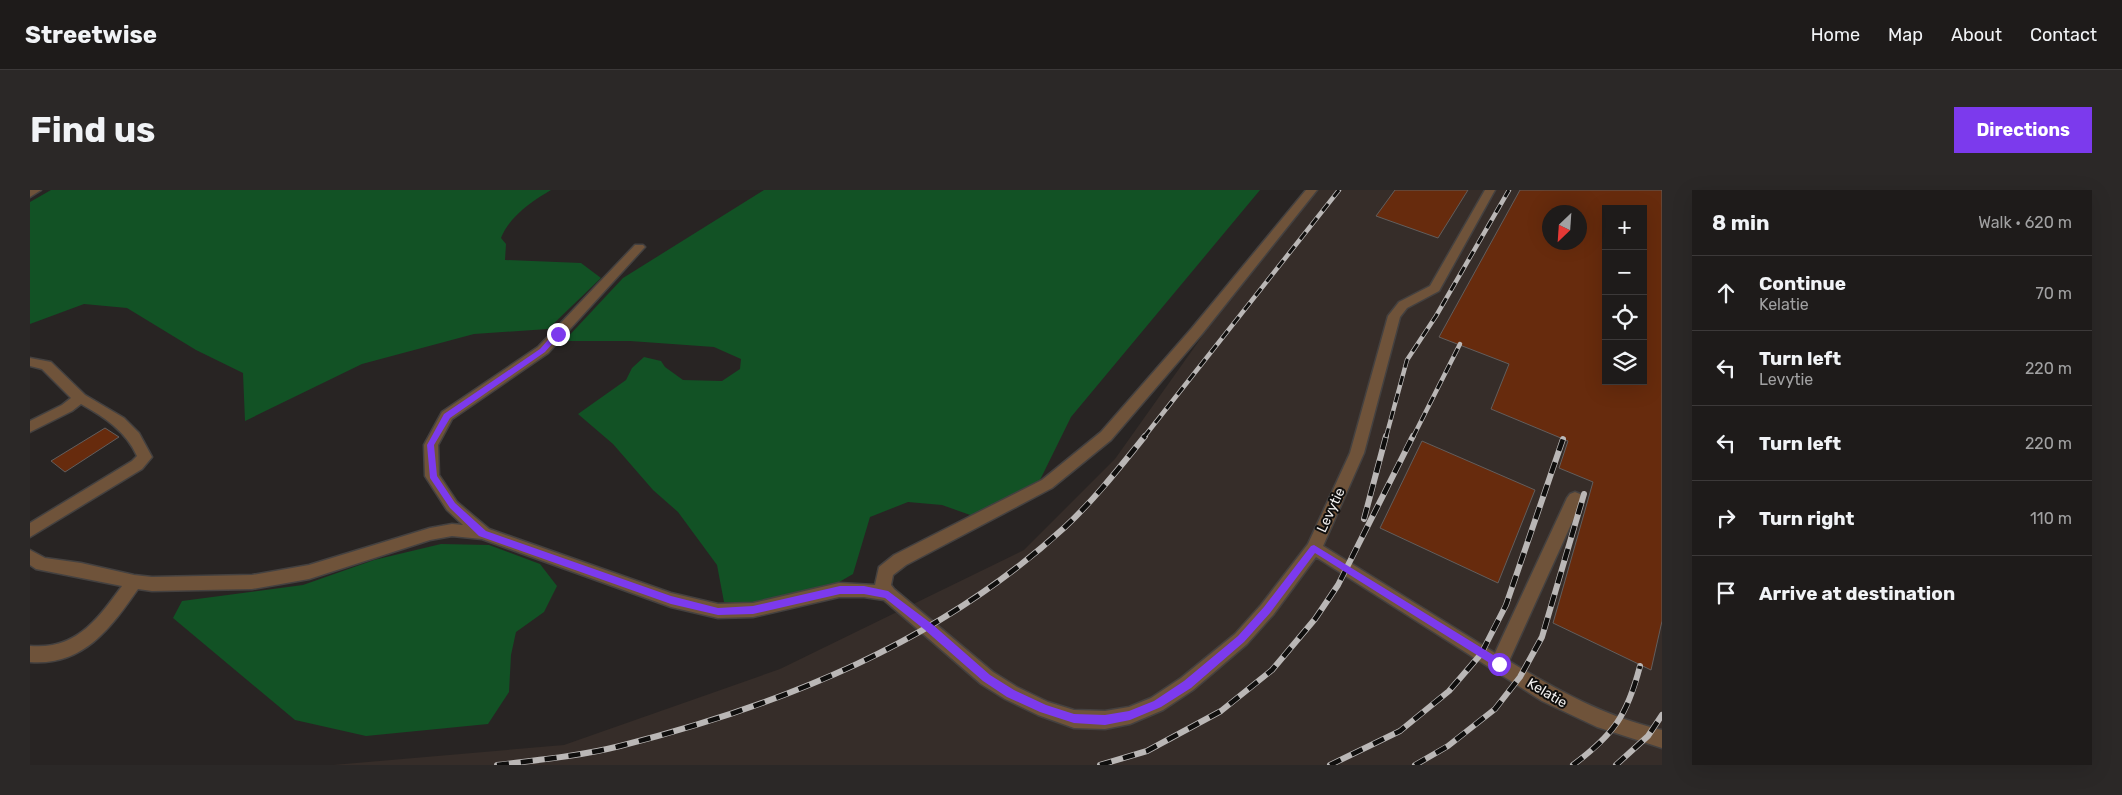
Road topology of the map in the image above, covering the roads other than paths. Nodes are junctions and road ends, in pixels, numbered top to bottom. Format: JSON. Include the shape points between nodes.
{"nodes":[{"id":1,"x":36,"y":190,"type":"edge"},
{"id":2,"x":1312,"y":190,"type":"edge"},
{"id":3,"x":1490,"y":190,"type":"edge"},
{"id":4,"x":30,"y":194,"type":"edge"},
{"id":5,"x":639,"y":247,"type":"dead end"},
{"id":6,"x":30,"y":362,"type":"edge"},
{"id":7,"x":80,"y":398,"type":"junction"},
{"id":8,"x":30,"y":427,"type":"edge"},
{"id":9,"x":1575,"y":498,"type":"dead end"},
{"id":10,"x":30,"y":531,"type":"edge"},
{"id":11,"x":482,"y":533,"type":"junction"},
{"id":12,"x":1314,"y":548,"type":"junction"},
{"id":13,"x":30,"y":557,"type":"edge"},
{"id":14,"x":134,"y":582,"type":"junction"},
{"id":15,"x":888,"y":594,"type":"junction"},
{"id":16,"x":30,"y":654,"type":"edge"},
{"id":17,"x":1499,"y":664,"type":"junction"},
{"id":18,"x":1662,"y":739,"type":"edge"}],
"edges":[{"from":1,"to":4,"type":"street"},
{"from":2,"to":15,"type":"street","via":[[1106,436],[1047,484],[900,560],[885,572],[883,585]]},
{"from":3,"to":12,"type":"street","name":"Levytie","via":[[1435,288],[1403,305],[1394,316],[1358,453]]},
{"from":5,"to":11,"type":"street","via":[[543,350],[447,416],[430,445],[432,476],[452,506]]},
{"from":6,"to":7,"type":"street","via":[[46,365]]},
{"from":7,"to":8,"type":"street"},
{"from":7,"to":10,"type":"street","via":[[120,422],[131,432],[145,457]]},
{"from":9,"to":17,"type":"street"},
{"from":11,"to":14,"type":"street","via":[[452,530],[430,534],[309,572],[252,582]]},
{"from":11,"to":15,"type":"street","via":[[671,600],[718,612],[753,610],[840,590]]},
{"from":12,"to":15,"type":"street","name":"Levytie","via":[[1241,639],[1187,684],[1157,704],[1130,715],[1105,720],[1074,719],[1011,693],[987,678]]},
{"from":12,"to":17,"type":"street","name":"Kelatie"},
{"from":13,"to":14,"type":"street","via":[[42,564]]},
{"from":14,"to":16,"type":"street","via":[[88,637],[69,650],[52,656]]},
{"from":17,"to":18,"type":"street","name":"Kelatie","via":[[1581,713],[1616,727]]}]}
